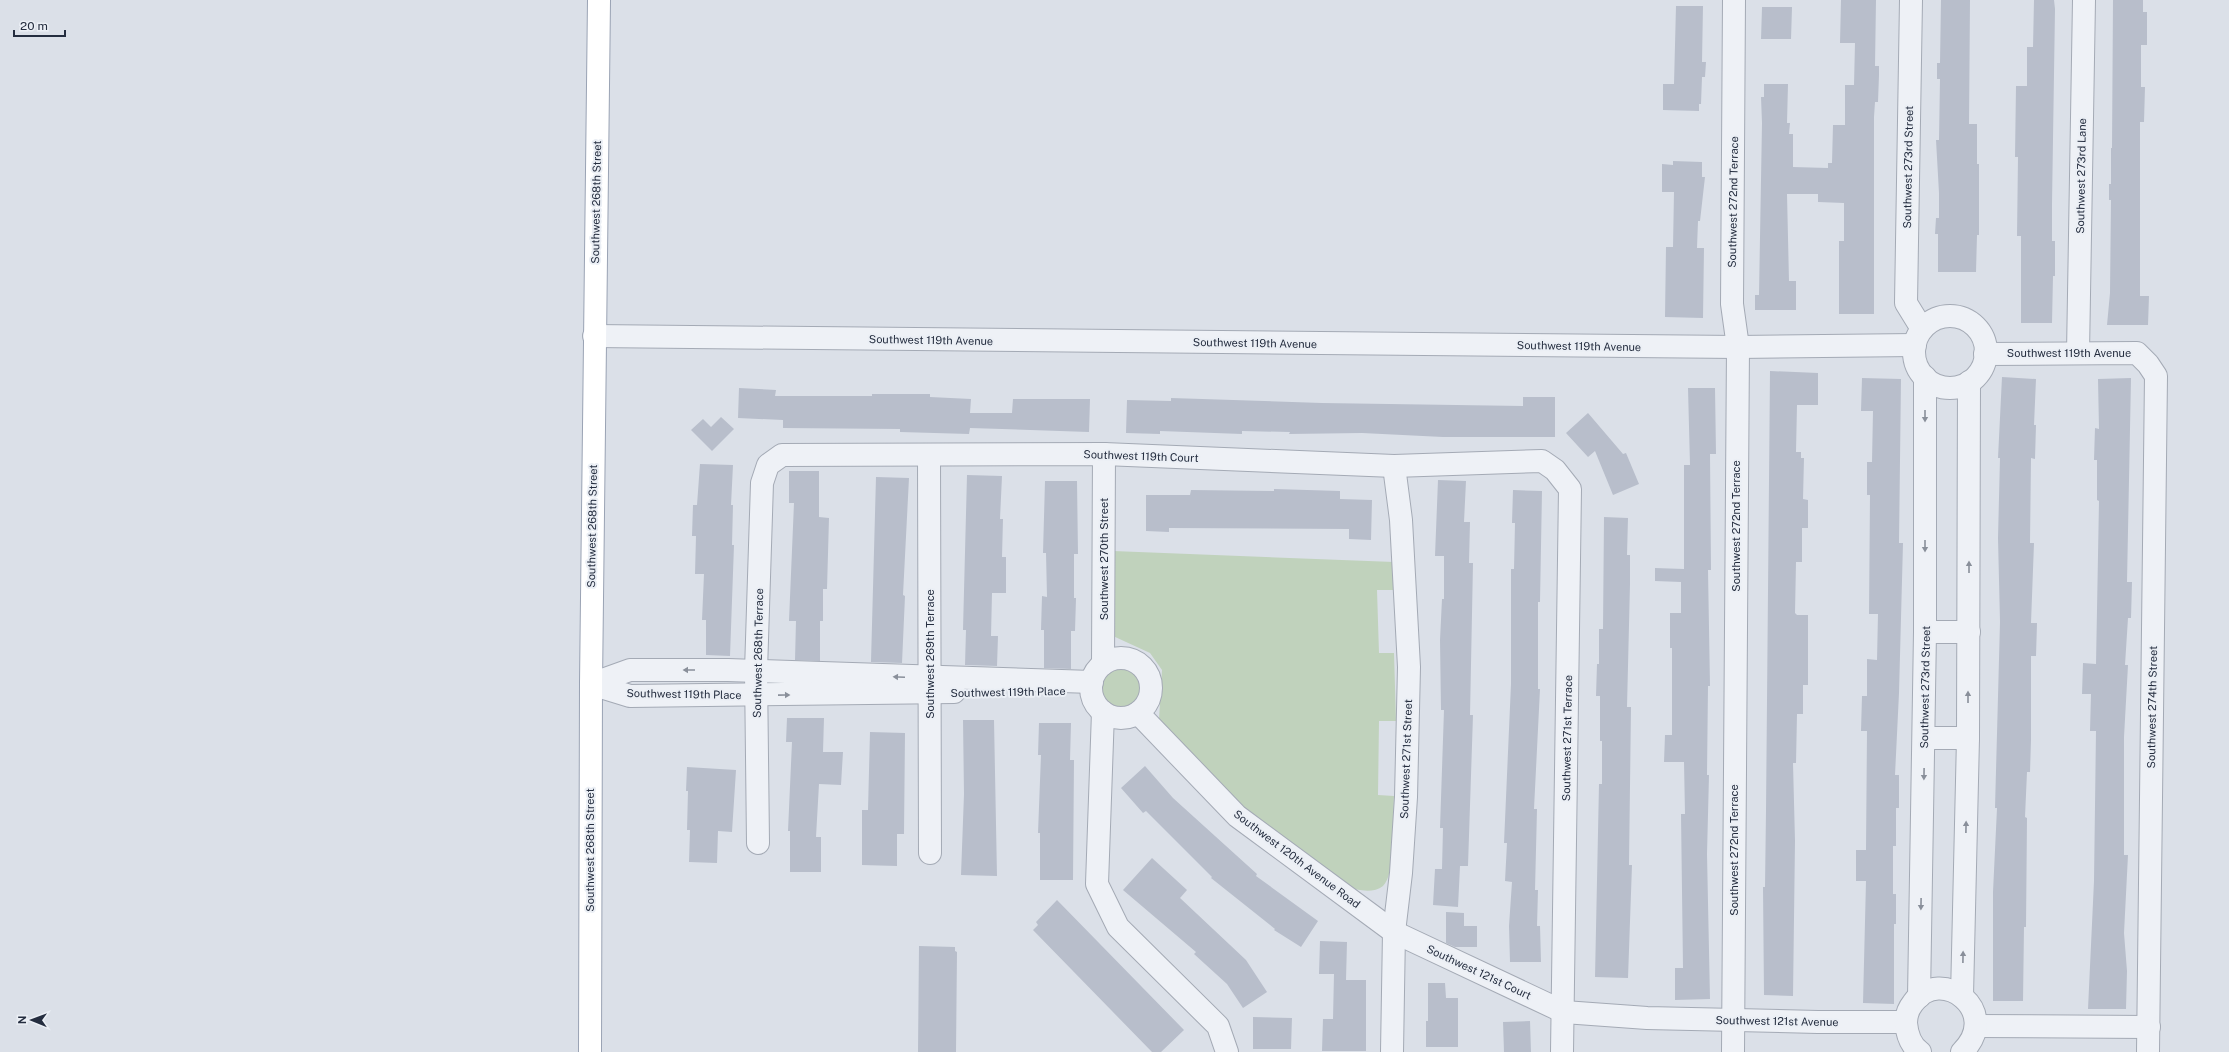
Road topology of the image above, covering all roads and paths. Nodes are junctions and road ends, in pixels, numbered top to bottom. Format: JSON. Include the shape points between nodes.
{"nodes":[{"id":1,"x":599,"y":0,"type":"edge"},
{"id":2,"x":1734,"y":0,"type":"edge"},
{"id":3,"x":1911,"y":0,"type":"edge"},
{"id":4,"x":2084,"y":0,"type":"edge"},
{"id":5,"x":594,"y":336,"type":"junction"},
{"id":6,"x":1918,"y":337,"type":"junction"},
{"id":7,"x":1738,"y":347,"type":"junction"},
{"id":8,"x":2078,"y":353,"type":"junction"},
{"id":9,"x":1985,"y":354,"type":"junction"},
{"id":10,"x":2148,"y":364,"type":"joint"},
{"id":11,"x":1925,"y":377,"type":"junction"},
{"id":12,"x":1969,"y":382,"type":"junction"},
{"id":13,"x":1104,"y":454,"type":"junction"},
{"id":14,"x":929,"y":456,"type":"junction"},
{"id":15,"x":1516,"y":462,"type":"joint"},
{"id":16,"x":768,"y":465,"type":"joint"},
{"id":17,"x":1394,"y":466,"type":"junction"},
{"id":18,"x":1925,"y":632,"type":"junction"},
{"id":19,"x":1969,"y":632,"type":"junction"},
{"id":20,"x":756,"y":671,"type":"junction"},
{"id":21,"x":1096,"y":679,"type":"junction"},
{"id":22,"x":591,"y":684,"type":"junction"},
{"id":23,"x":930,"y":685,"type":"junction"},
{"id":24,"x":756,"y":695,"type":"junction"},
{"id":25,"x":1103,"y":712,"type":"junction"},
{"id":26,"x":1138,"y":713,"type":"junction"},
{"id":27,"x":1924,"y":738,"type":"junction"},
{"id":28,"x":1968,"y":738,"type":"junction"},
{"id":29,"x":758,"y":843,"type":"dead end"},
{"id":30,"x":930,"y":853,"type":"dead end"},
{"id":31,"x":1394,"y":932,"type":"junction"},
{"id":32,"x":1962,"y":996,"type":"junction"},
{"id":33,"x":1919,"y":997,"type":"junction"},
{"id":34,"x":1564,"y":1012,"type":"junction"},
{"id":35,"x":1732,"y":1020,"type":"junction"},
{"id":36,"x":1906,"y":1022,"type":"junction"},
{"id":37,"x":1976,"y":1026,"type":"junction"},
{"id":38,"x":2148,"y":1026,"type":"junction"},
{"id":39,"x":590,"y":1052,"type":"edge"},
{"id":40,"x":1227,"y":1052,"type":"edge"},
{"id":41,"x":1392,"y":1052,"type":"edge"},
{"id":42,"x":1562,"y":1052,"type":"edge"},
{"id":43,"x":1733,"y":1052,"type":"edge"},
{"id":44,"x":1920,"y":1052,"type":"edge"},
{"id":45,"x":1962,"y":1052,"type":"edge"},
{"id":46,"x":2148,"y":1052,"type":"edge"}],
"edges":[{"from":1,"to":5,"type":"main road","name":"Southwest 268th Street"},
{"from":2,"to":7,"type":"street","name":"Southwest 272nd Terrace","via":[[1732,304]]},
{"from":3,"to":6,"type":"street","name":"Southwest 273rd Street","via":[[1906,303]]},
{"from":4,"to":8,"type":"street","name":"Southwest 273rd Lane"},
{"from":5,"to":7,"type":"street","name":"Southwest 119th Avenue"},
{"from":5,"to":22,"type":"main road","name":"Southwest 268th Street"},
{"from":6,"to":7,"type":"street","name":"Southwest 119th Avenue"},
{"from":6,"to":9,"type":"street","via":[[1930,321],[1941,316],[1965,318],[1982,335]]},
{"from":6,"to":11,"type":"street","via":[[1915,363]]},
{"from":7,"to":35,"type":"street","name":"Southwest 272nd Terrace"},
{"from":8,"to":9,"type":"street","name":"Southwest 119th Avenue"},
{"from":8,"to":10,"type":"street","name":"Southwest 119th Avenue","via":[[2137,353]]},
{"from":9,"to":12,"type":"street","via":[[1981,369]]},
{"from":10,"to":38,"type":"street","name":"Southwest 274th Street","via":[[2156,376]]},
{"from":11,"to":12,"type":"street","via":[[1941,387],[1953,388]]},
{"from":11,"to":18,"type":"street","name":"Southwest 273rd Street","one_way":true},
{"from":19,"to":12,"type":"street","one_way":true},
{"from":13,"to":14,"type":"street","name":"Southwest 119th Court"},
{"from":13,"to":17,"type":"street","name":"Southwest 119th Court"},
{"from":13,"to":21,"type":"street","name":"Southwest 270th Street"},
{"from":14,"to":16,"type":"street","name":"Southwest 119th Court","via":[[782,455]]},
{"from":14,"to":23,"type":"street","name":"Southwest 269th Terrace"},
{"from":15,"to":17,"type":"street","name":"Southwest 119th Court"},
{"from":15,"to":34,"type":"street","name":"Southwest 271st Terrace","via":[[1542,461],[1555,470],[1570,489]]},
{"from":16,"to":20,"type":"street","name":"Southwest 268th Terrace","via":[[762,483]]},
{"from":17,"to":31,"type":"street","name":"Southwest 271st Street","via":[[1401,520],[1409,667],[1405,805]]},
{"from":18,"to":19,"type":"street"},
{"from":18,"to":27,"type":"street","name":"Southwest 273rd Street"},
{"from":28,"to":19,"type":"street","one_way":true},
{"from":20,"to":22,"type":"street","name":"Southwest 119th Place","one_way":true,"via":[[630,670]]},
{"from":23,"to":20,"type":"street","name":"Southwest 119th Place","one_way":true},
{"from":20,"to":24,"type":"street","name":"Southwest 268th Terrace"},
{"from":21,"to":23,"type":"street","name":"Southwest 119th Place"},
{"from":21,"to":25,"type":"street","via":[[1095,703]]},
{"from":21,"to":26,"type":"street","via":[[1111,660],[1130,659],[1146,670],[1150,679],[1150,698]]},
{"from":22,"to":24,"type":"street","name":"Southwest 119th Place","via":[[630,696]]},
{"from":22,"to":39,"type":"main road","name":"Southwest 268th Street"},
{"from":24,"to":23,"type":"street","name":"Southwest 119th Place","one_way":true},
{"from":23,"to":30,"type":"street","name":"Southwest 269th Terrace"},
{"from":24,"to":29,"type":"street","name":"Southwest 268th Terrace"},
{"from":25,"to":26,"type":"street","via":[[1121,718]]},
{"from":25,"to":40,"type":"street","via":[[1097,884],[1118,927],[1218,1026]]},
{"from":26,"to":31,"type":"street","name":"Southwest 120th Avenue Road","via":[[1237,816]]},
{"from":27,"to":28,"type":"street"},
{"from":27,"to":33,"type":"street","name":"Southwest 273rd Street","one_way":true},
{"from":32,"to":28,"type":"street","one_way":true},
{"from":31,"to":34,"type":"street","name":"Southwest 121st Court"},
{"from":31,"to":41,"type":"street","name":"Southwest 271st Street"},
{"from":32,"to":33,"type":"street","via":[[1949,989],[1937,989]]},
{"from":32,"to":37,"type":"street","via":[[1974,1011]]},
{"from":33,"to":36,"type":"street","via":[[1910,1008]]},
{"from":34,"to":35,"type":"street","name":"Southwest 121st Avenue","via":[[1647,1018]]},
{"from":34,"to":42,"type":"street","name":"Southwest 271st Terrace"},
{"from":35,"to":36,"type":"street","name":"Southwest 121st Avenue"},
{"from":35,"to":43,"type":"street","name":"Southwest 272nd Terrace"},
{"from":36,"to":44,"type":"street","via":[[1906,1031],[1911,1042]]},
{"from":37,"to":38,"type":"street"},
{"from":37,"to":45,"type":"street","via":[[1970,1045]]},
{"from":38,"to":46,"type":"street","name":"Southwest 274th Street"}]}
